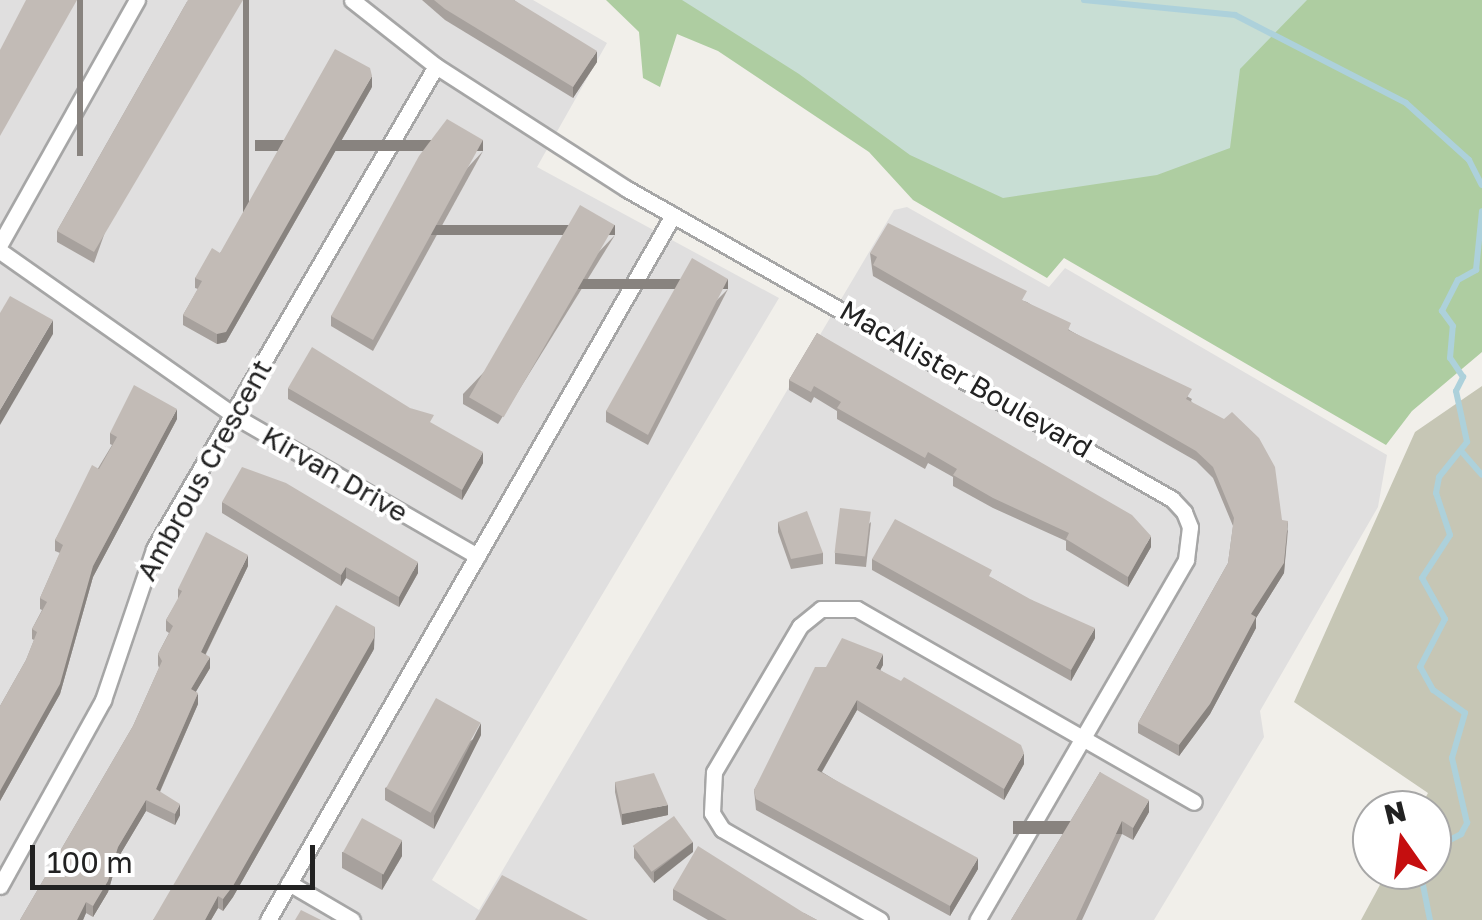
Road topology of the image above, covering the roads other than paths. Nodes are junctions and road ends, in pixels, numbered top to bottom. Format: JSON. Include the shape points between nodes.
{"nodes":[{"id":1,"x":138,"y":0,"type":"edge"},
{"id":2,"x":352,"y":0,"type":"edge"},
{"id":3,"x":436,"y":66,"type":"junction"},
{"id":4,"x":673,"y":215,"type":"junction"},
{"id":5,"x":0,"y":247,"type":"edge"},
{"id":6,"x":233,"y":415,"type":"junction"},
{"id":7,"x":476,"y":556,"type":"junction"},
{"id":8,"x":1084,"y":739,"type":"junction"},
{"id":9,"x":1194,"y":802,"type":"dead end"},
{"id":10,"x":289,"y":883,"type":"junction"},
{"id":11,"x":0,"y":886,"type":"edge"},
{"id":12,"x":268,"y":920,"type":"edge"},
{"id":13,"x":352,"y":920,"type":"edge"},
{"id":14,"x":880,"y":920,"type":"edge"},
{"id":15,"x":976,"y":920,"type":"edge"}],
"edges":[{"from":1,"to":5,"type":"street"},
{"from":2,"to":3,"type":"street","name":"MacAlister Boulevard"},
{"from":3,"to":4,"type":"street","name":"MacAlister Boulevard"},
{"from":3,"to":6,"type":"street","name":"Ambrous Crescent"},
{"from":4,"to":7,"type":"street"},
{"from":4,"to":8,"type":"street","name":"MacAlister Boulevard","via":[[1155,489],[1184,512],[1190,528],[1186,560]]},
{"from":5,"to":6,"type":"street","name":"Kirvan Drive"},
{"from":6,"to":7,"type":"street","name":"Kirvan Drive"},
{"from":6,"to":11,"type":"street","name":"Ambrous Crescent","via":[[154,549],[103,700]]},
{"from":7,"to":10,"type":"street"},
{"from":8,"to":9,"type":"street"},
{"from":8,"to":14,"type":"street","via":[[857,608],[832,605],[811,614],[714,772],[712,813],[722,829]]},
{"from":8,"to":15,"type":"street","name":"MacAlister Boulevard"},
{"from":10,"to":12,"type":"street"},
{"from":10,"to":13,"type":"street"}]}
